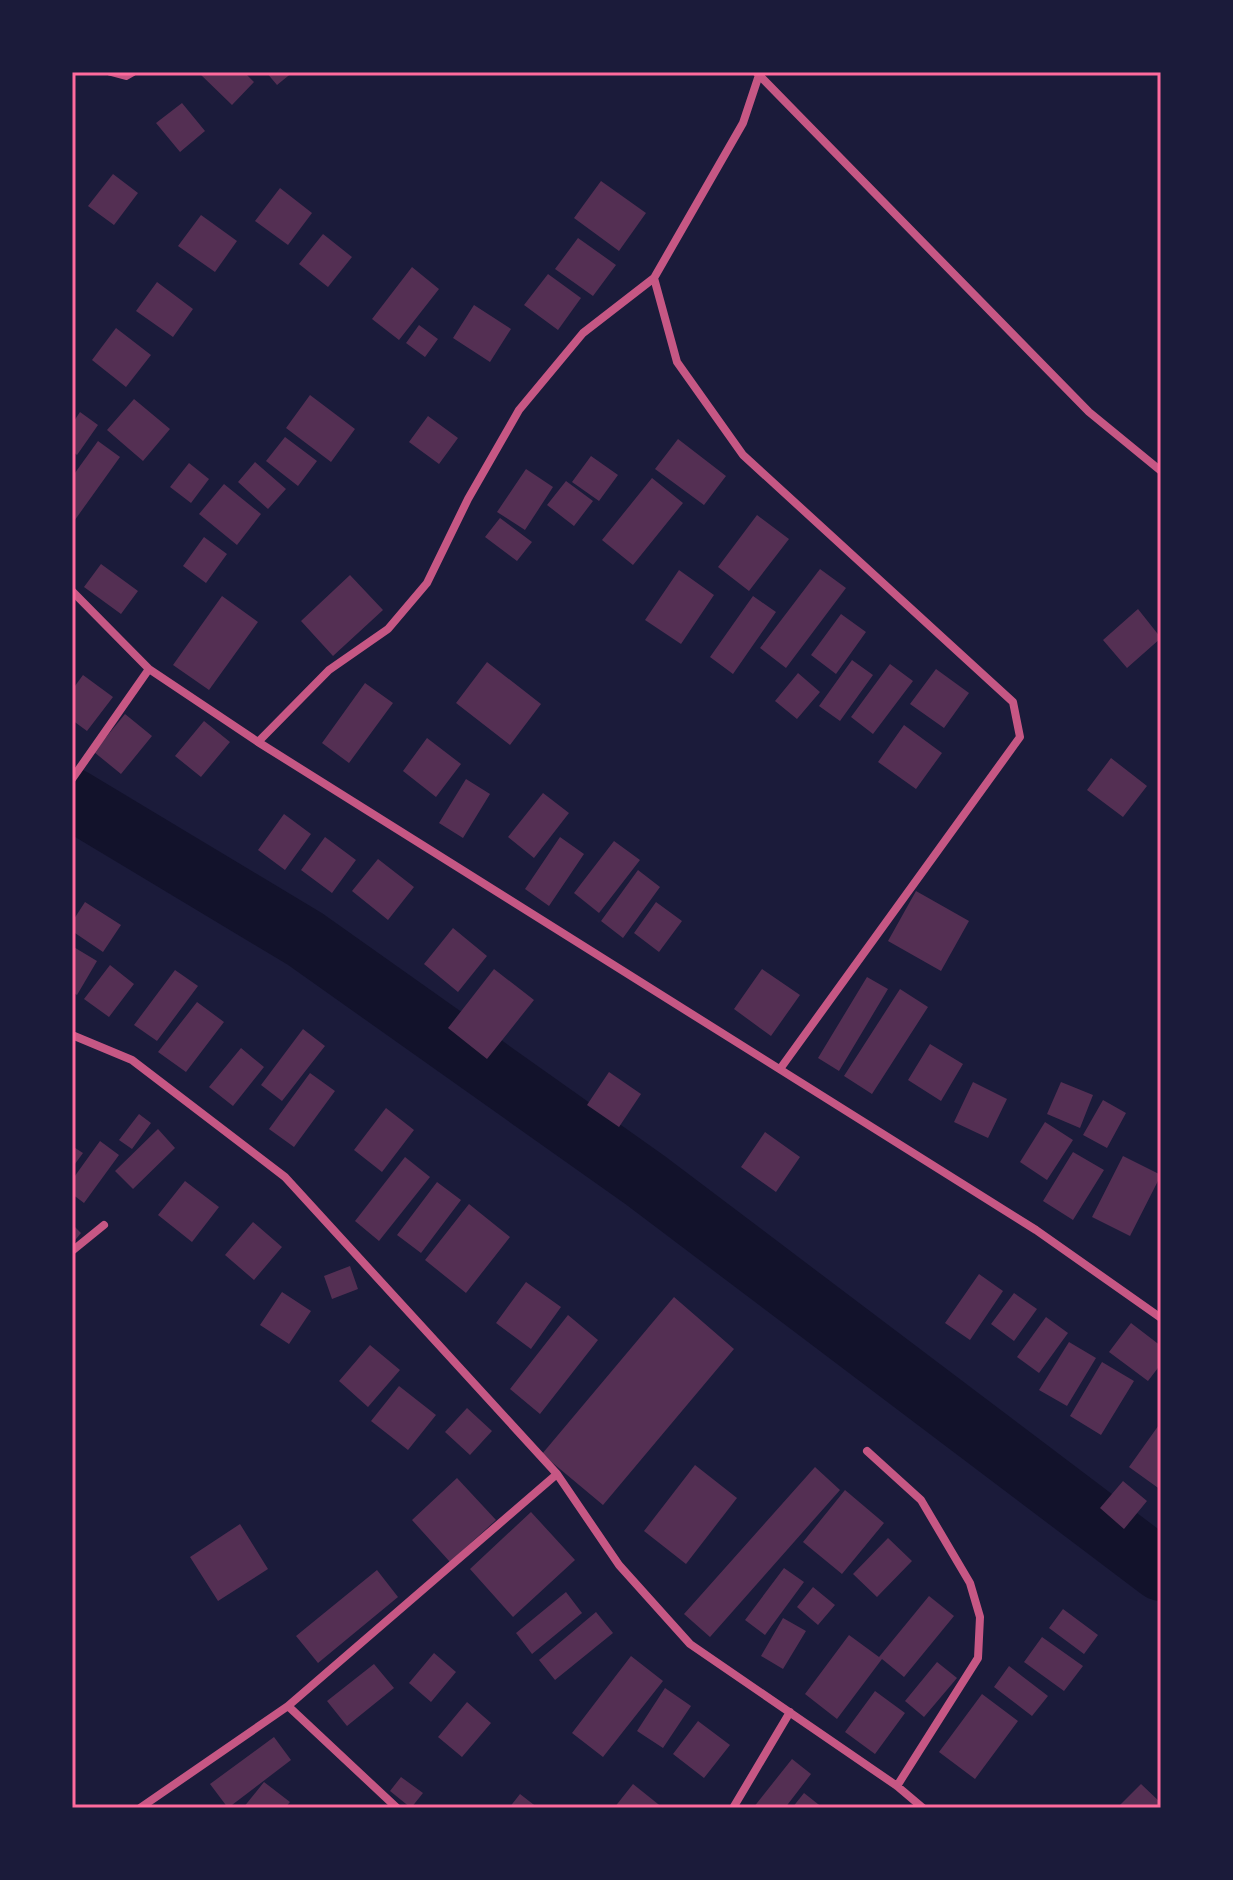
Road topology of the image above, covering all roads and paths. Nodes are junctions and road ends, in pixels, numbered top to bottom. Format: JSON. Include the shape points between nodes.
{"nodes":[{"id":1,"x":111,"y":72,"type":"edge"},
{"id":2,"x":133,"y":72,"type":"edge"},
{"id":3,"x":757,"y":73,"type":"edge"},
{"id":4,"x":654,"y":278,"type":"junction"},
{"id":5,"x":1161,"y":471,"type":"edge"},
{"id":6,"x":72,"y":591,"type":"edge"},
{"id":7,"x":149,"y":669,"type":"junction"},
{"id":8,"x":258,"y":742,"type":"junction"},
{"id":9,"x":72,"y":779,"type":"edge"},
{"id":10,"x":72,"y":1035,"type":"edge"},
{"id":11,"x":780,"y":1069,"type":"junction"},
{"id":12,"x":104,"y":1225,"type":"dead end"},
{"id":13,"x":72,"y":1251,"type":"edge"},
{"id":14,"x":1161,"y":1318,"type":"edge"},
{"id":15,"x":867,"y":1451,"type":"dead end"},
{"id":16,"x":557,"y":1474,"type":"junction"},
{"id":17,"x":288,"y":1706,"type":"junction"},
{"id":18,"x":790,"y":1712,"type":"junction"},
{"id":19,"x":897,"y":1786,"type":"junction"},
{"id":20,"x":140,"y":1808,"type":"edge"},
{"id":21,"x":397,"y":1808,"type":"edge"},
{"id":22,"x":733,"y":1808,"type":"edge"},
{"id":23,"x":923,"y":1808,"type":"edge"}],
"edges":[{"from":1,"to":2,"type":"street"},
{"from":3,"to":4,"type":"street","via":[[743,123]]},
{"from":3,"to":5,"type":"street","via":[[1089,412]]},
{"from":4,"to":8,"type":"street","via":[[583,333],[519,410],[427,583],[388,629],[329,670]]},
{"from":4,"to":11,"type":"street","via":[[677,362],[743,455],[1013,702],[1020,737]]},
{"from":6,"to":7,"type":"street"},
{"from":7,"to":8,"type":"street"},
{"from":7,"to":9,"type":"street"},
{"from":8,"to":11,"type":"street"},
{"from":10,"to":16,"type":"street","via":[[132,1060],[285,1177]]},
{"from":11,"to":14,"type":"street","via":[[1036,1230]]},
{"from":12,"to":13,"type":"street"},
{"from":15,"to":19,"type":"street","via":[[921,1500],[970,1583],[980,1617],[978,1658]]},
{"from":16,"to":17,"type":"street"},
{"from":16,"to":18,"type":"street","via":[[619,1565],[690,1644]]},
{"from":17,"to":20,"type":"street"},
{"from":17,"to":21,"type":"street"},
{"from":18,"to":19,"type":"street"},
{"from":18,"to":22,"type":"street"},
{"from":19,"to":23,"type":"street"}]}
